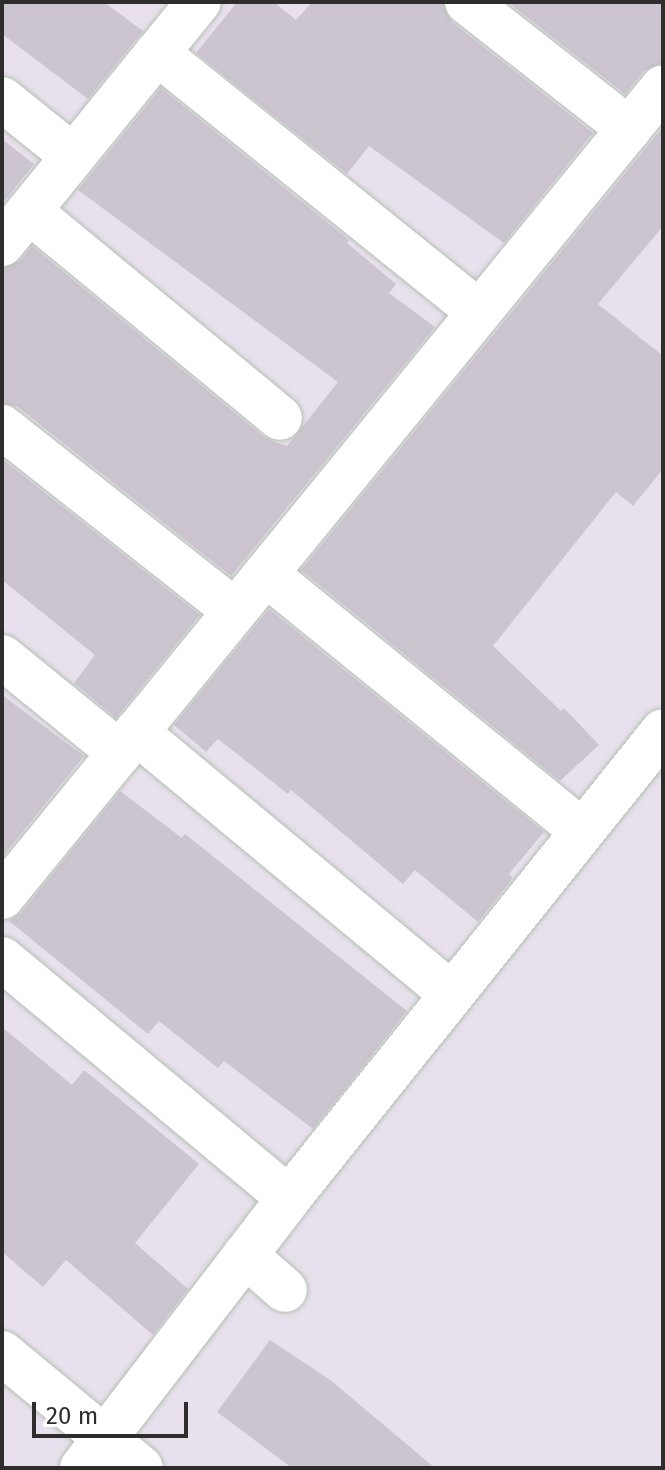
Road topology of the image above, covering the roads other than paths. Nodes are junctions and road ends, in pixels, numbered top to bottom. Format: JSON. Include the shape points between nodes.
{"nodes":[{"id":1,"x":467,"y":2,"type":"edge"},
{"id":2,"x":174,"y":20,"type":"edge"},
{"id":3,"x":663,"y":87,"type":"edge"},
{"id":4,"x":2,"y":99,"type":"edge"},
{"id":5,"x":629,"y":129,"type":"junction"},
{"id":6,"x":73,"y":156,"type":"junction"},
{"id":7,"x":15,"y":228,"type":"edge"},
{"id":8,"x":479,"y":312,"type":"junction"},
{"id":9,"x":280,"y":418,"type":"dead end"},
{"id":10,"x":2,"y":427,"type":"edge"},
{"id":11,"x":266,"y":574,"type":"junction"},
{"id":12,"x":235,"y":611,"type":"junction"},
{"id":13,"x":2,"y":657,"type":"edge"},
{"id":14,"x":663,"y":731,"type":"edge"},
{"id":15,"x":128,"y":742,"type":"junction"},
{"id":16,"x":582,"y":831,"type":"junction"},
{"id":17,"x":6,"y":885,"type":"edge"},
{"id":18,"x":2,"y":959,"type":"edge"},
{"id":19,"x":452,"y":994,"type":"junction"},
{"id":20,"x":289,"y":1198,"type":"junction"},
{"id":21,"x":245,"y":1255,"type":"junction"},
{"id":22,"x":285,"y":1290,"type":"dead end"},
{"id":23,"x":2,"y":1353,"type":"edge"},
{"id":24,"x":94,"y":1453,"type":"edge"},
{"id":25,"x":141,"y":1468,"type":"edge"}],
"edges":[{"from":1,"to":5,"type":"street"},
{"from":2,"to":6,"type":"street"},
{"from":2,"to":8,"type":"street"},
{"from":3,"to":5,"type":"street"},
{"from":4,"to":6,"type":"street"},
{"from":5,"to":8,"type":"street"},
{"from":6,"to":7,"type":"street"},
{"from":7,"to":9,"type":"street"},
{"from":8,"to":11,"type":"street"},
{"from":10,"to":12,"type":"street"},
{"from":11,"to":12,"type":"street"},
{"from":11,"to":16,"type":"street"},
{"from":12,"to":15,"type":"street"},
{"from":13,"to":15,"type":"street"},
{"from":14,"to":16,"type":"street"},
{"from":15,"to":17,"type":"street"},
{"from":15,"to":19,"type":"street"},
{"from":16,"to":19,"type":"street"},
{"from":18,"to":20,"type":"street"},
{"from":19,"to":20,"type":"street"},
{"from":20,"to":21,"type":"street"},
{"from":21,"to":22,"type":"street"},
{"from":21,"to":24,"type":"street"},
{"from":23,"to":24,"type":"street"},
{"from":24,"to":25,"type":"street"}]}
